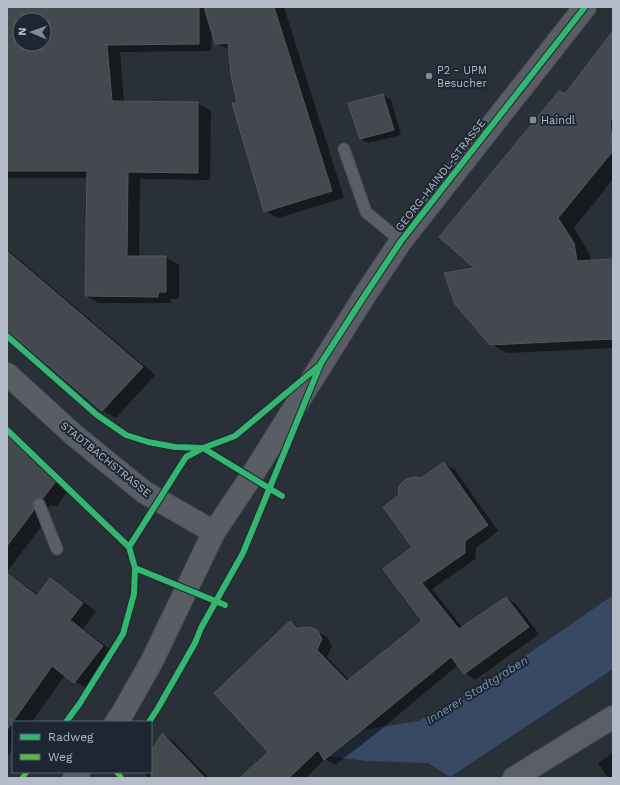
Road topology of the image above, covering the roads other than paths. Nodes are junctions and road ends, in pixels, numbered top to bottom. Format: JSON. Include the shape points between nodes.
{"nodes":[{"id":1,"x":585,"y":7,"type":"edge"},
{"id":2,"x":344,"y":149,"type":"dead end"},
{"id":3,"x":401,"y":241,"type":"junction"},
{"id":4,"x":7,"y":374,"type":"edge"},
{"id":5,"x":38,"y":504,"type":"dead end"},
{"id":6,"x":214,"y":532,"type":"junction"},
{"id":7,"x":57,"y":549,"type":"dead end"},
{"id":8,"x":613,"y":717,"type":"edge"},
{"id":9,"x":117,"y":721,"type":"edge"},
{"id":10,"x":514,"y":778,"type":"edge"}],
"edges":[{"from":1,"to":3,"type":"street","name":"GEORG-HAINDL-STRASSE"},
{"from":2,"to":3,"type":"lane","via":[[366,212]]},
{"from":3,"to":6,"type":"street","name":"GEORG-HAINDL-STRASSE"},
{"from":4,"to":6,"type":"street","name":"STADTBACHSTRASSE","via":[[74,435],[144,492]]},
{"from":5,"to":7,"type":"lane"},
{"from":6,"to":9,"type":"street","name":"GEORG-HAINDL-STRASSE","via":[[152,661]]},
{"from":8,"to":10,"type":"street"}]}
